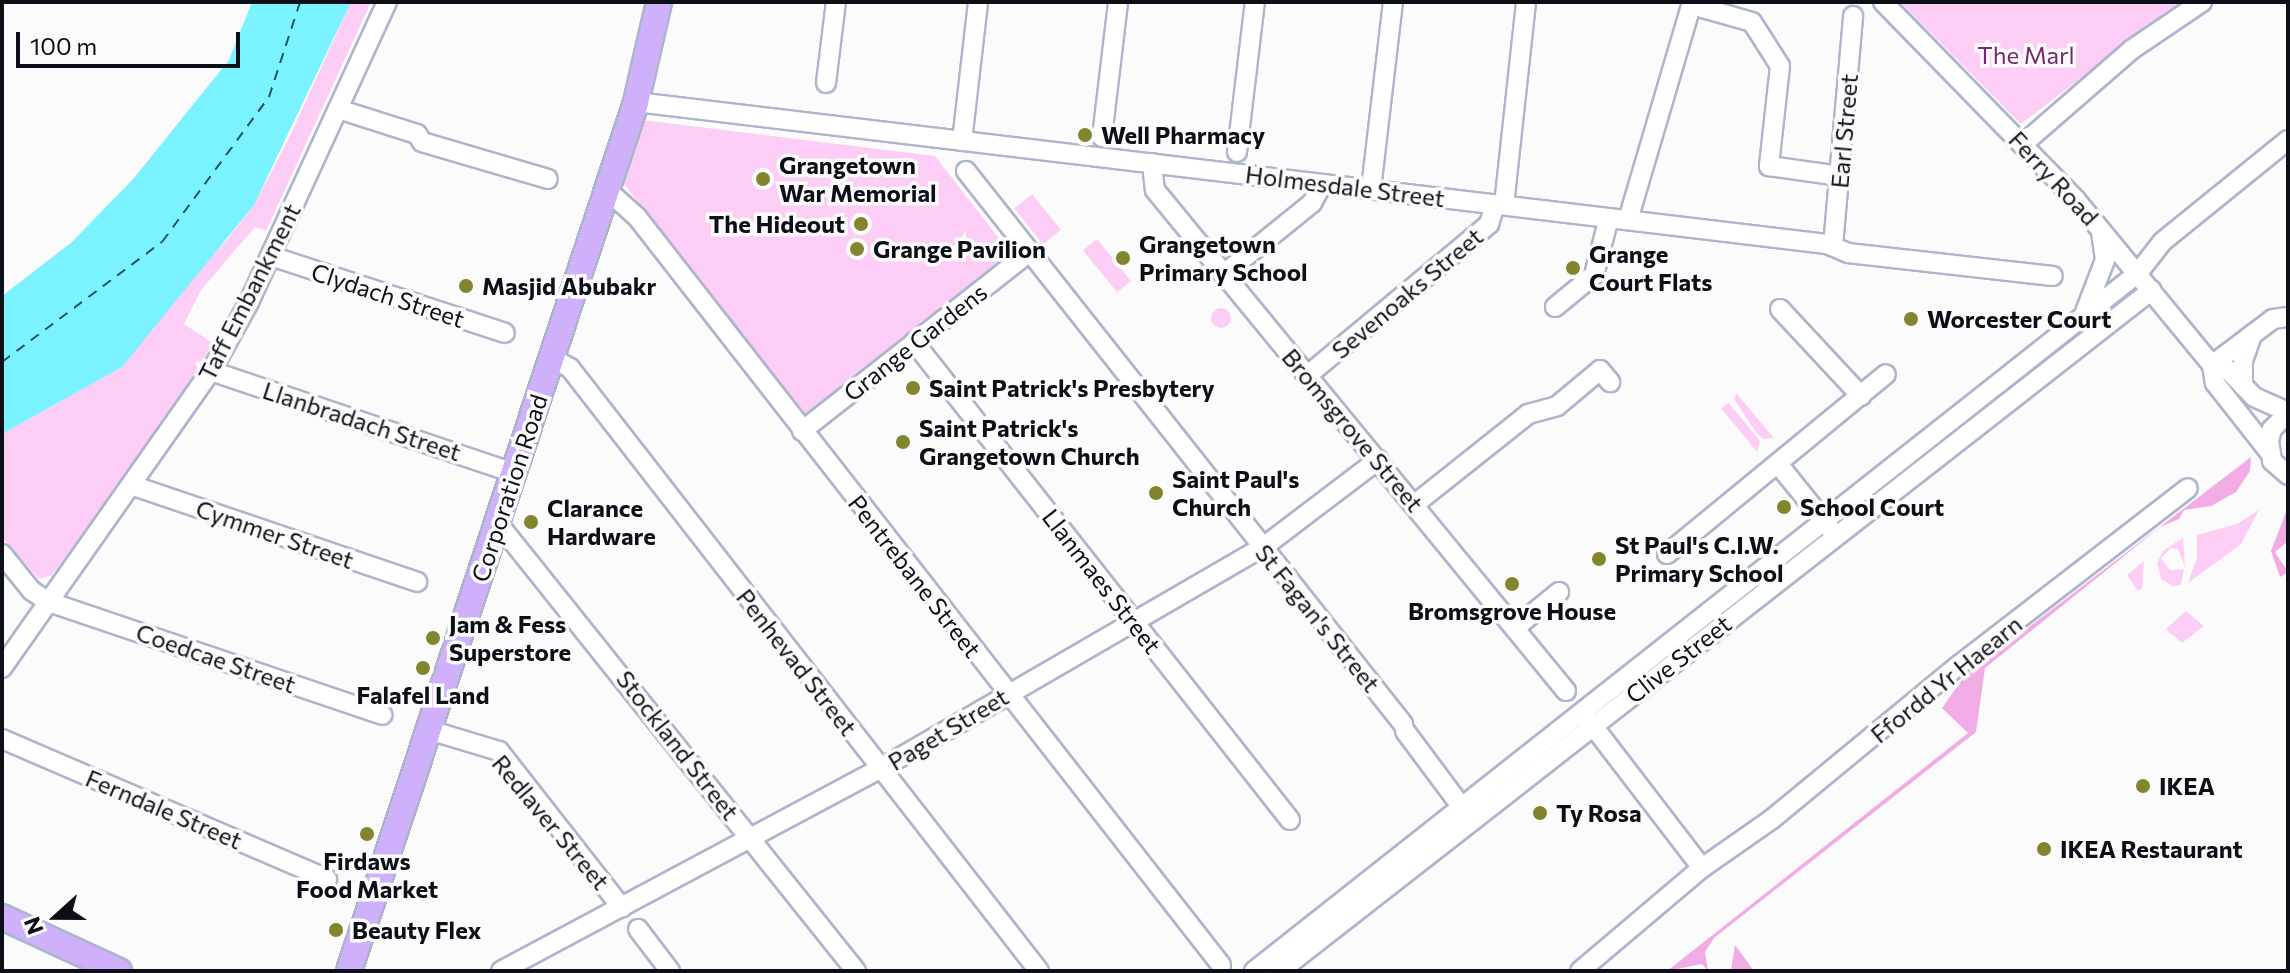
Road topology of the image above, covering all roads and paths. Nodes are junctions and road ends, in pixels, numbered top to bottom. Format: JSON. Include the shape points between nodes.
{"nodes":[{"id":1,"x":387,"y":2,"type":"edge"},
{"id":2,"x":659,"y":2,"type":"edge"},
{"id":3,"x":836,"y":2,"type":"edge"},
{"id":4,"x":978,"y":2,"type":"edge"},
{"id":5,"x":1118,"y":2,"type":"edge"},
{"id":6,"x":1255,"y":2,"type":"edge"},
{"id":7,"x":1393,"y":2,"type":"edge"},
{"id":8,"x":1526,"y":2,"type":"edge"},
{"id":9,"x":1883,"y":2,"type":"edge"},
{"id":10,"x":2202,"y":2,"type":"edge"},
{"id":11,"x":1692,"y":4,"type":"edge"},
{"id":12,"x":1853,"y":16,"type":"dead end"},
{"id":13,"x":826,"y":83,"type":"dead end"},
{"id":14,"x":636,"y":102,"type":"junction"},
{"id":15,"x":338,"y":109,"type":"junction"},
{"id":16,"x":1102,"y":137,"type":"dead end"},
{"id":17,"x":2288,"y":140,"type":"edge"},
{"id":18,"x":962,"y":141,"type":"junction"},
{"id":19,"x":2023,"y":144,"type":"junction"},
{"id":20,"x":1237,"y":152,"type":"dead end"},
{"id":21,"x":1152,"y":163,"type":"junction"},
{"id":22,"x":966,"y":171,"type":"dead end"},
{"id":23,"x":1840,"y":176,"type":"junction"},
{"id":24,"x":548,"y":179,"type":"dead end"},
{"id":25,"x":1322,"y":184,"type":"junction"},
{"id":26,"x":1371,"y":189,"type":"junction"},
{"id":27,"x":607,"y":190,"type":"junction"},
{"id":28,"x":1499,"y":205,"type":"junction"},
{"id":29,"x":1618,"y":219,"type":"junction"},
{"id":30,"x":2101,"y":230,"type":"junction"},
{"id":31,"x":1833,"y":246,"type":"junction"},
{"id":32,"x":1028,"y":253,"type":"junction"},
{"id":33,"x":271,"y":256,"type":"junction"},
{"id":34,"x":2138,"y":273,"type":"junction"},
{"id":35,"x":1224,"y":274,"type":"junction"},
{"id":36,"x":2053,"y":276,"type":"dead end"},
{"id":37,"x":2152,"y":290,"type":"junction"},
{"id":38,"x":1555,"y":307,"type":"dead end"},
{"id":39,"x":1780,"y":309,"type":"dead end"},
{"id":40,"x":2085,"y":315,"type":"junction"},
{"id":41,"x":2288,"y":317,"type":"edge"},
{"id":42,"x":505,"y":333,"type":"dead end"},
{"id":43,"x":2252,"y":335,"type":"junction"},
{"id":44,"x":914,"y":342,"type":"junction"},
{"id":45,"x":552,"y":358,"type":"junction"},
{"id":46,"x":2212,"y":365,"type":"junction"},
{"id":47,"x":211,"y":371,"type":"junction"},
{"id":48,"x":1886,"y":374,"type":"dead end"},
{"id":49,"x":1308,"y":375,"type":"junction"},
{"id":50,"x":1610,"y":382,"type":"dead end"},
{"id":51,"x":2243,"y":386,"type":"junction"},
{"id":52,"x":1861,"y":396,"type":"junction"},
{"id":53,"x":2288,"y":412,"type":"edge"},
{"id":54,"x":802,"y":431,"type":"junction"},
{"id":55,"x":2270,"y":453,"type":"junction"},
{"id":56,"x":1378,"y":460,"type":"junction"},
{"id":57,"x":1778,"y":464,"type":"junction"},
{"id":58,"x":514,"y":473,"type":"junction"},
{"id":59,"x":2288,"y":475,"type":"edge"},
{"id":60,"x":134,"y":486,"type":"junction"},
{"id":61,"x":2188,"y":488,"type":"dead end"},
{"id":62,"x":1415,"y":504,"type":"junction"},
{"id":63,"x":497,"y":522,"type":"junction"},
{"id":64,"x":1830,"y":529,"type":"junction"},
{"id":65,"x":1262,"y":548,"type":"junction"},
{"id":66,"x":2,"y":554,"type":"edge"},
{"id":67,"x":1667,"y":554,"type":"dead end"},
{"id":68,"x":417,"y":582,"type":"dead end"},
{"id":69,"x":1559,"y":592,"type":"dead end"},
{"id":70,"x":49,"y":602,"type":"junction"},
{"id":71,"x":1132,"y":620,"type":"junction"},
{"id":72,"x":1515,"y":628,"type":"junction"},
{"id":73,"x":2,"y":668,"type":"edge"},
{"id":74,"x":1566,"y":691,"type":"dead end"},
{"id":75,"x":1007,"y":693,"type":"junction"},
{"id":76,"x":382,"y":715,"type":"dead end"},
{"id":77,"x":1588,"y":719,"type":"junction"},
{"id":78,"x":429,"y":730,"type":"junction"},
{"id":79,"x":2,"y":739,"type":"edge"},
{"id":80,"x":880,"y":769,"type":"junction"},
{"id":81,"x":1461,"y":806,"type":"junction"},
{"id":82,"x":1290,"y":820,"type":"dead end"},
{"id":83,"x":751,"y":838,"type":"junction"},
{"id":84,"x":1702,"y":868,"type":"junction"},
{"id":85,"x":327,"y":879,"type":"dead end"},
{"id":86,"x":622,"y":908,"type":"junction"},
{"id":87,"x":2,"y":917,"type":"edge"},
{"id":88,"x":638,"y":929,"type":"dead end"},
{"id":89,"x":1221,"y":965,"type":"dead end"},
{"id":90,"x":119,"y":971,"type":"edge"},
{"id":91,"x":349,"y":971,"type":"edge"},
{"id":92,"x":501,"y":971,"type":"edge"},
{"id":93,"x":670,"y":971,"type":"edge"},
{"id":94,"x":856,"y":971,"type":"edge"},
{"id":95,"x":1039,"y":971,"type":"edge"},
{"id":96,"x":1254,"y":971,"type":"edge"},
{"id":97,"x":1280,"y":971,"type":"edge"},
{"id":98,"x":1580,"y":971,"type":"edge"}],
"edges":[{"from":1,"to":15,"type":"street","name":"Taff Embankment"},
{"from":2,"to":14,"type":"main road","name":"Corporation Road"},
{"from":3,"to":13,"type":"street"},
{"from":4,"to":18,"type":"street"},
{"from":5,"to":16,"type":"street"},
{"from":6,"to":20,"type":"street"},
{"from":7,"to":26,"type":"street"},
{"from":8,"to":28,"type":"street"},
{"from":9,"to":19,"type":"street","name":"Ferry Road"},
{"from":10,"to":19,"type":"street","via":[[2131,50]]},
{"from":11,"to":23,"type":"street","via":[[1752,22],[1780,66],[1769,166]]},
{"from":11,"to":29,"type":"street"},
{"from":12,"to":23,"type":"street","name":"Earl Street"},
{"from":14,"to":18,"type":"street","name":"Holmesdale Street"},
{"from":14,"to":27,"type":"main road","name":"Corporation Road"},
{"from":15,"to":24,"type":"street","via":[[417,134],[436,147]]},
{"from":15,"to":33,"type":"street","name":"Taff Embankment"},
{"from":17,"to":34,"type":"street","name":"Clive Street","via":[[2162,242]]},
{"from":18,"to":21,"type":"street","name":"Holmesdale Street"},
{"from":19,"to":30,"type":"street","name":"Ferry Road"},
{"from":21,"to":25,"type":"street","name":"Holmesdale Street"},
{"from":21,"to":35,"type":"street","name":"Bromsgrove Street","via":[[1155,190]]},
{"from":22,"to":32,"type":"street","name":"St Fagan's Street"},
{"from":23,"to":31,"type":"street","name":"Earl Street"},
{"from":25,"to":26,"type":"street","name":"Holmesdale Street"},
{"from":25,"to":35,"type":"street","via":[[1312,203]]},
{"from":26,"to":28,"type":"street","name":"Holmesdale Street"},
{"from":27,"to":45,"type":"main road","name":"Corporation Road"},
{"from":27,"to":54,"type":"street","name":"Pentrebane Street","via":[[621,198]]},
{"from":28,"to":29,"type":"street","name":"Holmesdale Street"},
{"from":28,"to":49,"type":"street","name":"Sevenoaks Street","via":[[1489,224]]},
{"from":29,"to":31,"type":"street","name":"Holmesdale Street"},
{"from":29,"to":38,"type":"street","via":[[1594,275]]},
{"from":30,"to":34,"type":"street","name":"Ferry Road"},
{"from":30,"to":40,"type":"street","via":[[2105,260]]},
{"from":31,"to":36,"type":"street","name":"Holmesdale Street","via":[[1848,253]]},
{"from":32,"to":44,"type":"street","name":"Grange Gardens"},
{"from":32,"to":65,"type":"street","name":"St Fagan's Street"},
{"from":33,"to":42,"type":"street","name":"Clydach Street"},
{"from":33,"to":47,"type":"street","name":"Taff Embankment"},
{"from":34,"to":37,"type":"street","name":"Ferry Road"},
{"from":34,"to":40,"type":"street","name":"Clive Street"},
{"from":35,"to":49,"type":"street","name":"Bromsgrove Street"},
{"from":37,"to":46,"type":"street","name":"Ferry Road"},
{"from":37,"to":64,"type":"street","name":"Clive Street"},
{"from":39,"to":52,"type":"street"},
{"from":40,"to":64,"type":"street","name":"Clive Street"},
{"from":41,"to":43,"type":"street","via":[[2273,319]]},
{"from":43,"to":46,"type":"street"},
{"from":43,"to":51,"type":"street","via":[[2243,361]]},
{"from":44,"to":54,"type":"street","name":"Grange Gardens"},
{"from":44,"to":71,"type":"street","name":"Llanmaes Street"},
{"from":45,"to":58,"type":"main road","name":"Corporation Road"},
{"from":45,"to":80,"type":"street","name":"Penhevad Street","via":[[570,368]]},
{"from":46,"to":51,"type":"street","name":"Ferry Road","via":[[2228,370]]},
{"from":46,"to":55,"type":"street","name":"Ferry Road","via":[[2215,383]]},
{"from":47,"to":58,"type":"street","name":"Llanbradach Street"},
{"from":47,"to":60,"type":"street","name":"Taff Embankment"},
{"from":48,"to":52,"type":"street"},
{"from":49,"to":56,"type":"street","name":"Bromsgrove Street"},
{"from":50,"to":62,"type":"street","via":[[1600,370],[1557,406],[1528,414]]},
{"from":51,"to":53,"type":"street","name":"Ferry Road"},
{"from":52,"to":57,"type":"street"},
{"from":53,"to":55,"type":"street","name":"Ferry Road","via":[[2272,429]]},
{"from":54,"to":75,"type":"street","name":"Pentrebane Street"},
{"from":55,"to":59,"type":"street","name":"Ferry Road"},
{"from":56,"to":62,"type":"street","name":"Bromsgrove Street"},
{"from":56,"to":65,"type":"street","name":"Paget Street"},
{"from":57,"to":64,"type":"street"},
{"from":57,"to":67,"type":"street"},
{"from":58,"to":63,"type":"main road","name":"Corporation Road"},
{"from":60,"to":68,"type":"street","name":"Cymmer Street"},
{"from":60,"to":70,"type":"street","name":"Taff Embankment"},
{"from":61,"to":84,"type":"street","name":"Ffordd Yr Haearn","via":[[1959,665],[1772,819]]},
{"from":62,"to":72,"type":"street","name":"Bromsgrove Street"},
{"from":63,"to":78,"type":"main road","name":"Corporation Road"},
{"from":63,"to":83,"type":"street","name":"Stockland Street"},
{"from":64,"to":77,"type":"street","name":"Clive Street"},
{"from":65,"to":71,"type":"street","name":"Paget Street"},
{"from":65,"to":81,"type":"street","name":"St Fagan's Street"},
{"from":66,"to":70,"type":"street","via":[[32,591]]},
{"from":69,"to":72,"type":"street"},
{"from":70,"to":73,"type":"street","name":"Taff Embankment"},
{"from":70,"to":76,"type":"street","name":"Coedcae Street"},
{"from":71,"to":75,"type":"street","name":"Paget Street"},
{"from":71,"to":82,"type":"street","name":"Llanmaes Street"},
{"from":72,"to":74,"type":"street","name":"Bromsgrove Street"},
{"from":75,"to":80,"type":"street","name":"Paget Street"},
{"from":75,"to":89,"type":"street","name":"Pentrebane Street"},
{"from":77,"to":81,"type":"street","name":"Clive Street"},
{"from":77,"to":84,"type":"street"},
{"from":77,"to":97,"type":"street","name":"Clive Street"},
{"from":78,"to":86,"type":"street","name":"Redlaver Street","via":[[499,751]]},
{"from":78,"to":91,"type":"main road","name":"Corporation Road"},
{"from":79,"to":85,"type":"street","name":"Ferndale Street"},
{"from":80,"to":83,"type":"street","name":"Paget Street"},
{"from":80,"to":95,"type":"street","name":"Penhevad Street"},
{"from":81,"to":96,"type":"street","name":"Clive Street"},
{"from":83,"to":86,"type":"street","name":"Paget Street"},
{"from":83,"to":94,"type":"street","name":"Stockland Street"},
{"from":84,"to":98,"type":"street","name":"Ffordd Yr Haearn"},
{"from":86,"to":92,"type":"street","name":"Paget Street"},
{"from":87,"to":90,"type":"main road"},
{"from":88,"to":93,"type":"street"}]}
